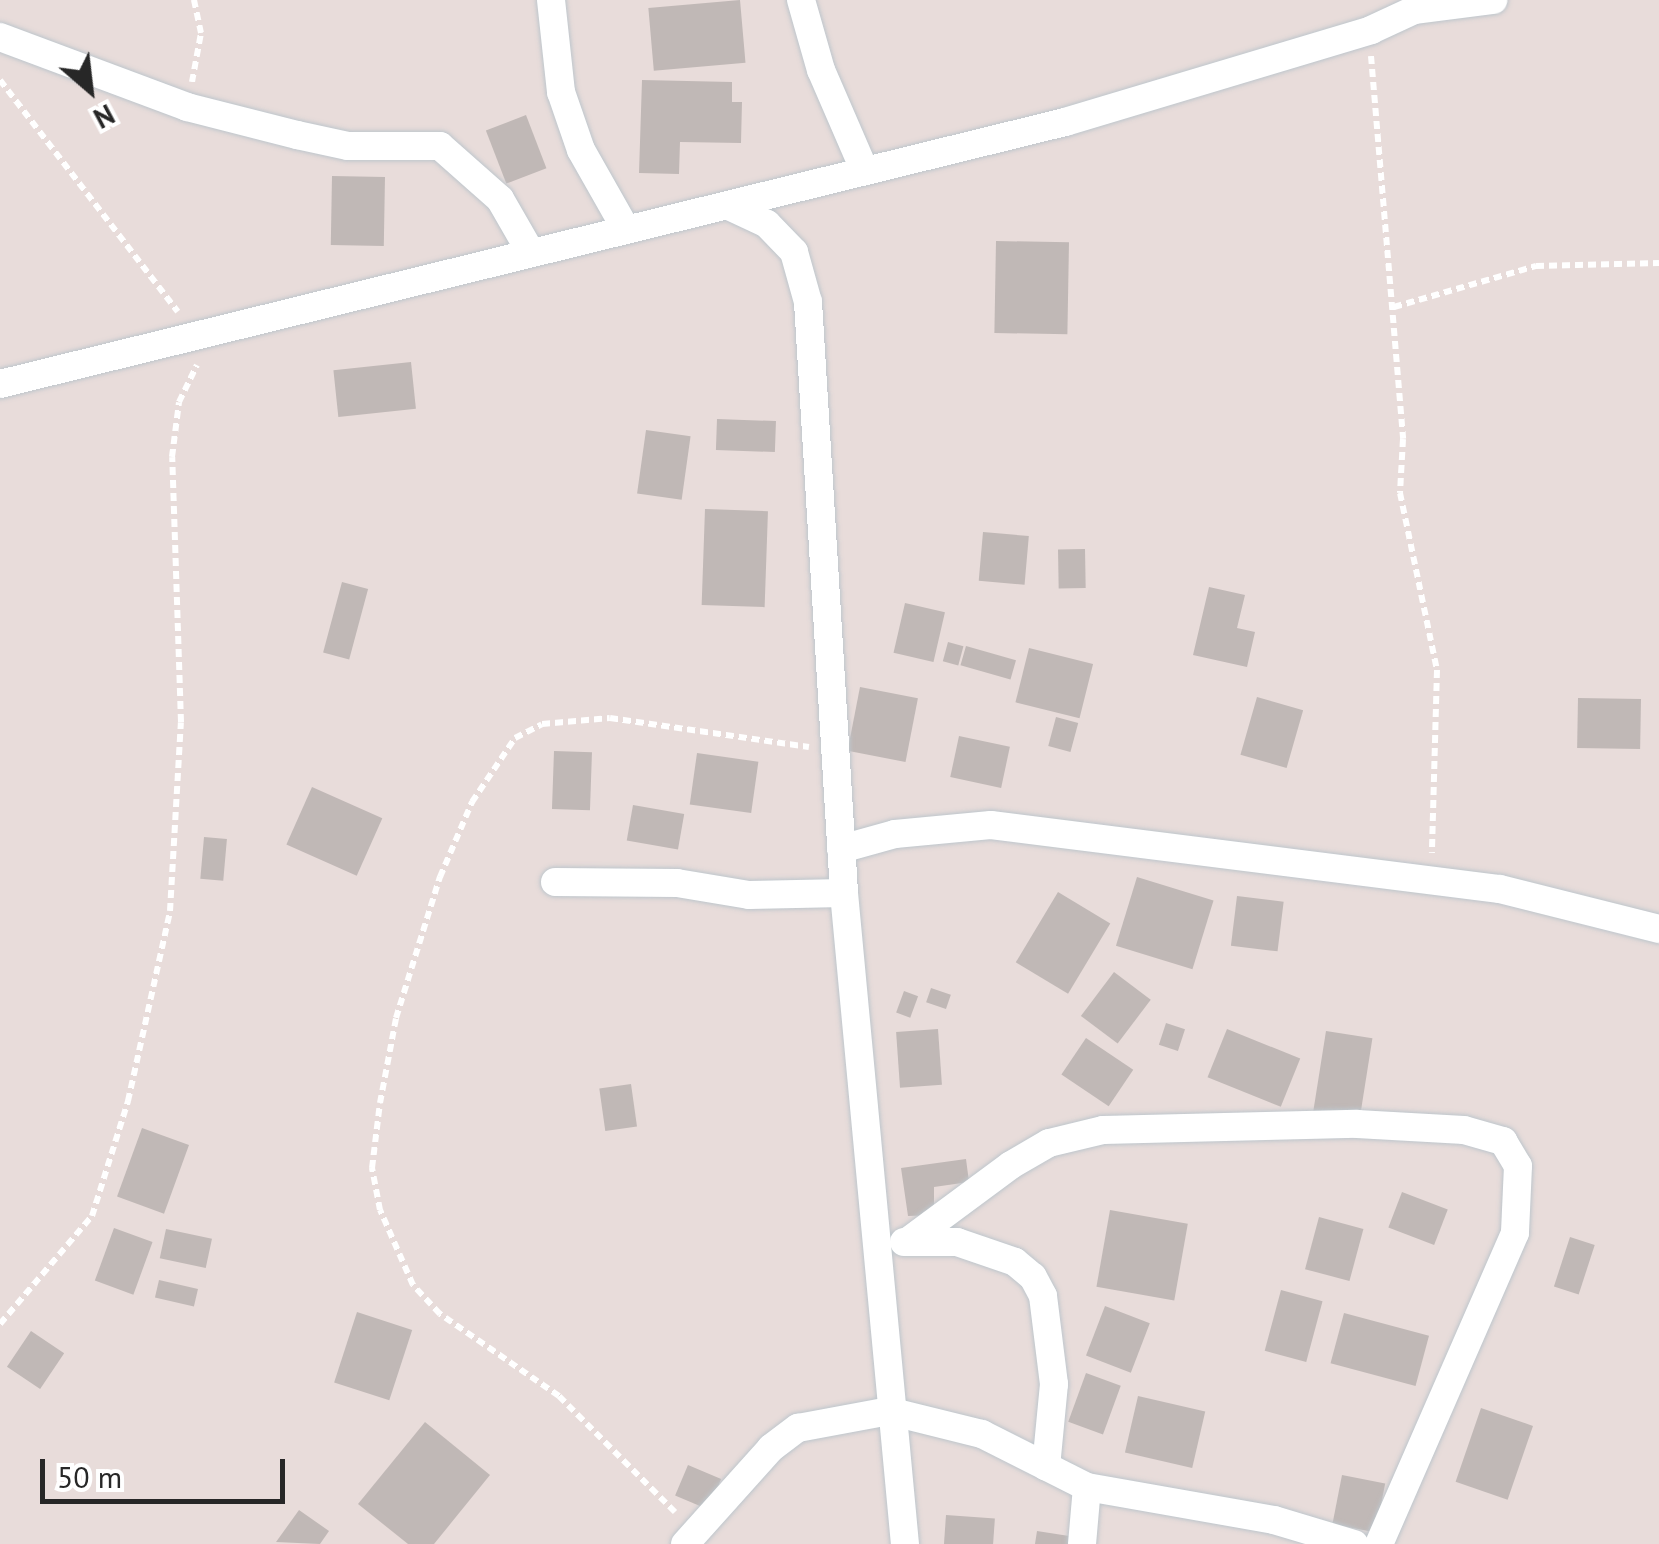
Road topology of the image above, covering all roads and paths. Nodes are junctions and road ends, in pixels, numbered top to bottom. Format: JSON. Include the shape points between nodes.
{"nodes":[{"id":1,"x":194,"y":0,"type":"edge"},
{"id":2,"x":551,"y":0,"type":"edge"},
{"id":3,"x":801,"y":0,"type":"edge"},
{"id":4,"x":1494,"y":0,"type":"edge"},
{"id":5,"x":1416,"y":5,"type":"edge"},
{"id":6,"x":1371,"y":30,"type":"junction"},
{"id":7,"x":0,"y":37,"type":"edge"},
{"id":8,"x":0,"y":80,"type":"edge"},
{"id":9,"x":188,"y":108,"type":"junction"},
{"id":10,"x":863,"y":167,"type":"junction"},
{"id":11,"x":729,"y":206,"type":"junction"},
{"id":12,"x":624,"y":226,"type":"junction"},
{"id":13,"x":531,"y":253,"type":"junction"},
{"id":14,"x":1659,"y":264,"type":"edge"},
{"id":15,"x":1394,"y":307,"type":"junction"},
{"id":16,"x":222,"y":326,"type":"junction"},
{"id":17,"x":193,"y":334,"type":"junction"},
{"id":18,"x":0,"y":384,"type":"edge"},
{"id":19,"x":835,"y":752,"type":"junction"},
{"id":20,"x":841,"y":849,"type":"junction"},
{"id":21,"x":1431,"y":878,"type":"junction"},
{"id":22,"x":555,"y":882,"type":"dead end"},
{"id":23,"x":844,"y":892,"type":"junction"},
{"id":24,"x":1659,"y":929,"type":"edge"},
{"id":25,"x":907,"y":1242,"type":"junction"},
{"id":26,"x":872,"y":1246,"type":"junction"},
{"id":27,"x":0,"y":1324,"type":"edge"},
{"id":28,"x":889,"y":1411,"type":"junction"},
{"id":29,"x":1046,"y":1467,"type":"junction"},
{"id":30,"x":1087,"y":1487,"type":"junction"},
{"id":31,"x":689,"y":1538,"type":"edge"},
{"id":32,"x":905,"y":1544,"type":"edge"},
{"id":33,"x":1082,"y":1544,"type":"edge"},
{"id":34,"x":1354,"y":1544,"type":"edge"},
{"id":35,"x":1379,"y":1544,"type":"edge"}],
"edges":[{"from":1,"to":9,"type":"path","via":[[200,33]]},
{"from":2,"to":12,"type":"street","via":[[561,92],[581,150]]},
{"from":3,"to":10,"type":"street","via":[[821,70]]},
{"from":4,"to":5,"type":"street"},
{"from":5,"to":6,"type":"street"},
{"from":6,"to":10,"type":"street","via":[[1065,122]]},
{"from":6,"to":15,"type":"path"},
{"from":7,"to":9,"type":"street"},
{"from":8,"to":17,"type":"path"},
{"from":9,"to":13,"type":"street","via":[[348,146],[440,146],[500,199]]},
{"from":10,"to":11,"type":"street"},
{"from":11,"to":12,"type":"street"},
{"from":11,"to":19,"type":"street","via":[[766,224],[794,252],[808,302]]},
{"from":12,"to":13,"type":"street"},
{"from":13,"to":16,"type":"street"},
{"from":14,"to":15,"type":"path","via":[[1536,266]]},
{"from":15,"to":21,"type":"path","via":[[1400,493],[1436,670]]},
{"from":16,"to":17,"type":"street"},
{"from":16,"to":27,"type":"path","via":[[179,402],[172,457],[181,722],[170,912],[92,1216]]},
{"from":17,"to":18,"type":"street"},
{"from":19,"to":20,"type":"street"},
{"from":19,"to":31,"type":"path","via":[[610,718],[542,724],[515,738],[472,802],[440,877],[396,1018],[383,1086],[372,1168],[380,1210],[413,1285],[440,1314],[559,1396]]},
{"from":20,"to":21,"type":"street","via":[[895,834],[990,824]]},
{"from":20,"to":23,"type":"street"},
{"from":21,"to":24,"type":"street"},
{"from":22,"to":23,"type":"street","via":[[677,883],[749,895]]},
{"from":23,"to":26,"type":"street"},
{"from":25,"to":26,"type":"street"},
{"from":25,"to":29,"type":"street","via":[[987,1250],[1033,1277],[1043,1296],[1054,1384]]},
{"from":25,"to":35,"type":"street","via":[[1011,1165],[1050,1144],[1103,1130],[1356,1124],[1464,1130],[1503,1140],[1518,1166],[1515,1233]]},
{"from":26,"to":28,"type":"street"},
{"from":28,"to":29,"type":"street","via":[[982,1434]]},
{"from":28,"to":31,"type":"street","via":[[798,1428]]},
{"from":28,"to":32,"type":"street"},
{"from":29,"to":30,"type":"street"},
{"from":30,"to":33,"type":"street"},
{"from":30,"to":34,"type":"street","via":[[1274,1520]]}]}
